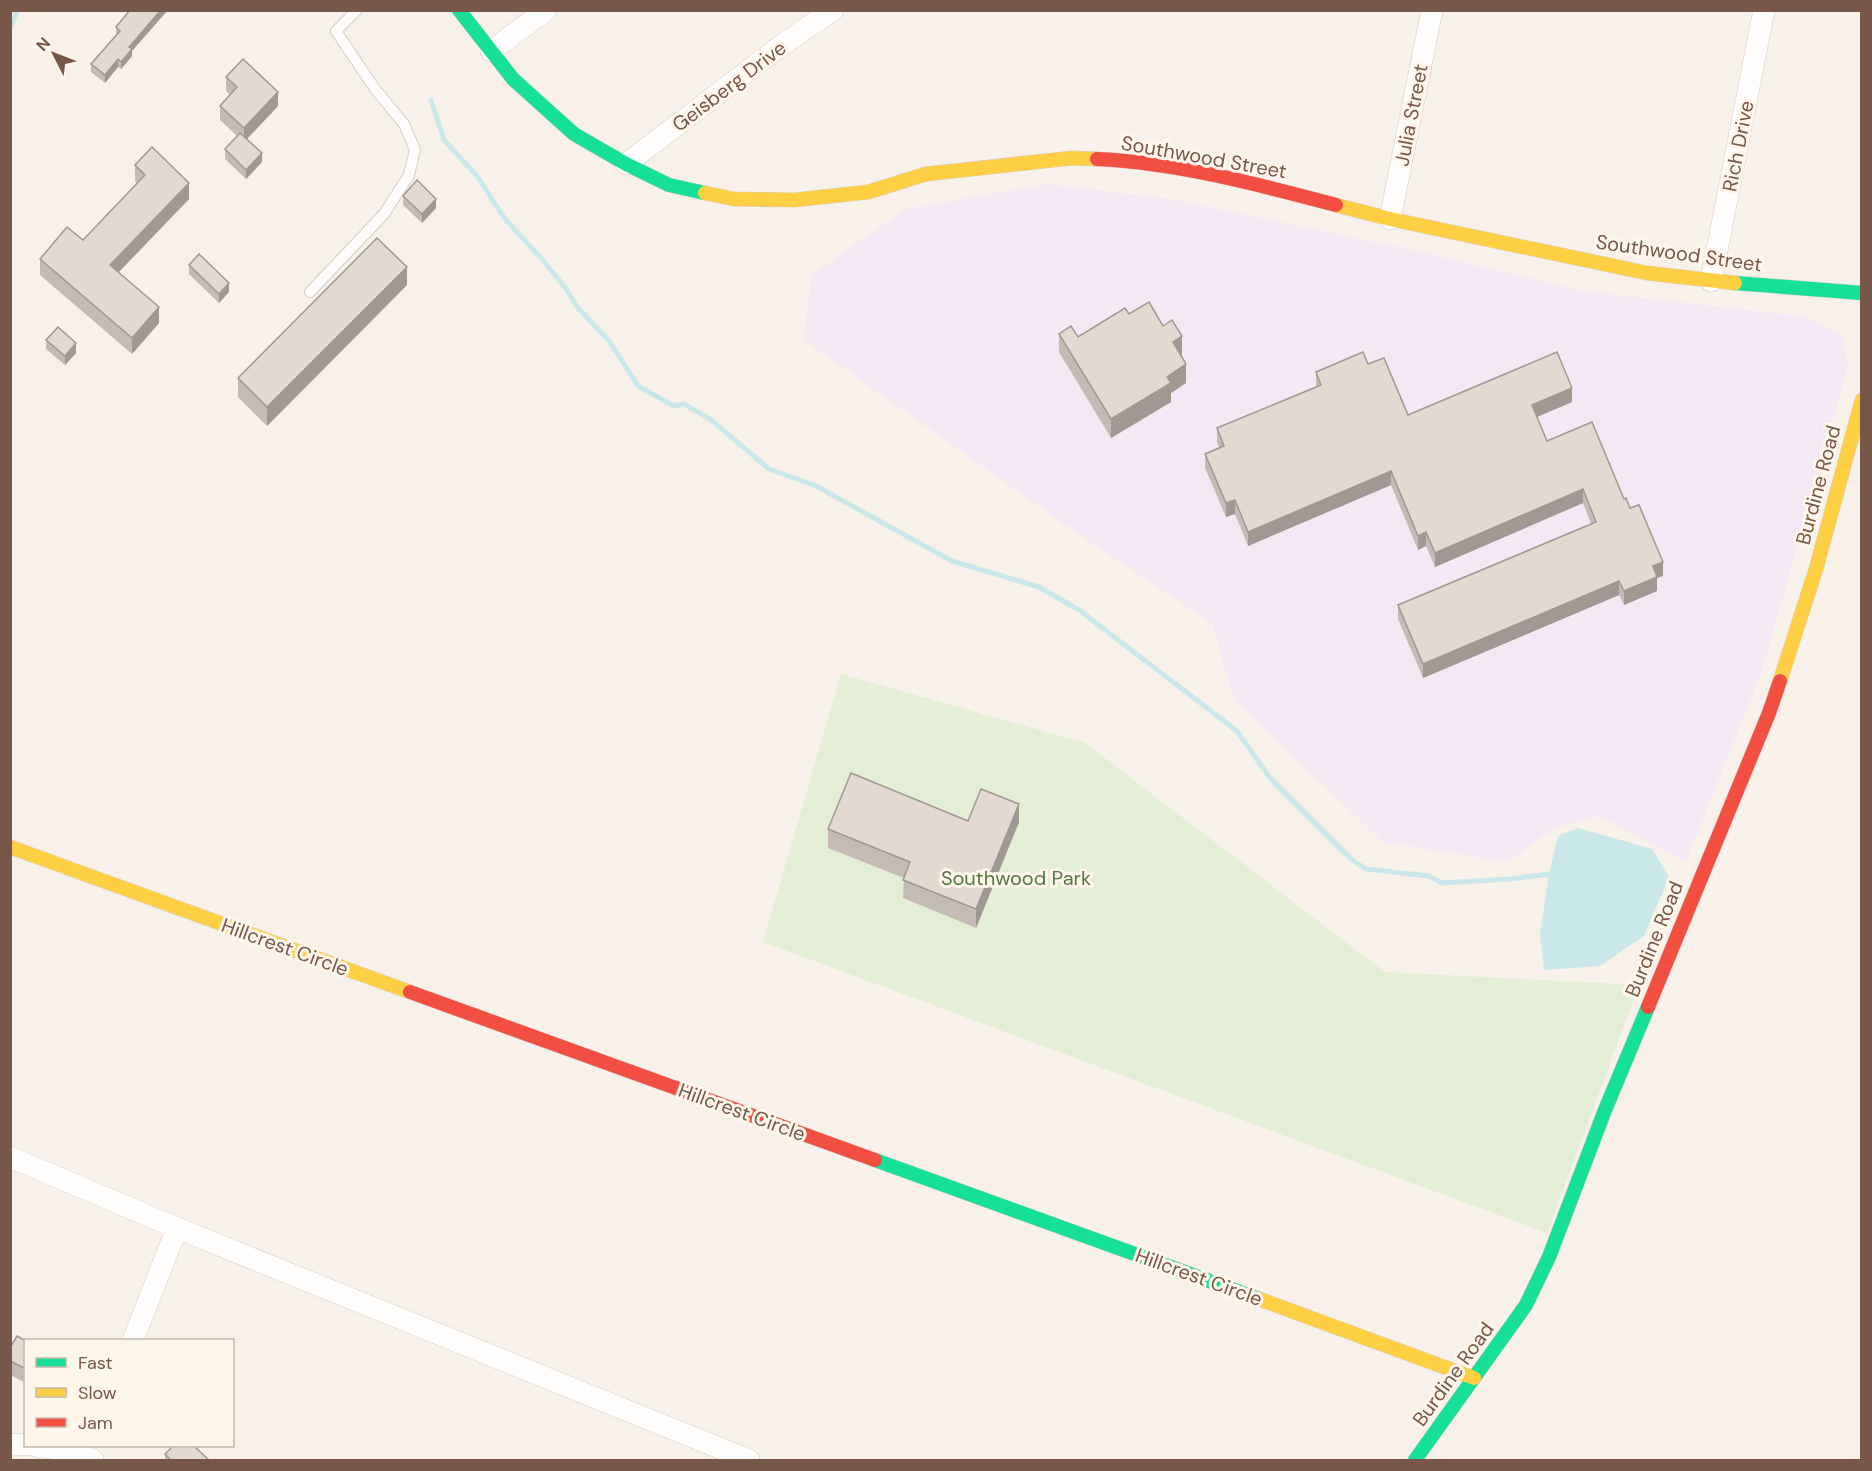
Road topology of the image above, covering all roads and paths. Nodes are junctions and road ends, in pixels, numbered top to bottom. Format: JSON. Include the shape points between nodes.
{"nodes":[{"id":1,"x":357,"y":10,"type":"edge"},
{"id":2,"x":459,"y":10,"type":"edge"},
{"id":3,"x":546,"y":10,"type":"edge"},
{"id":4,"x":833,"y":10,"type":"edge"},
{"id":5,"x":1432,"y":10,"type":"edge"},
{"id":6,"x":1764,"y":10,"type":"edge"},
{"id":7,"x":491,"y":51,"type":"junction"},
{"id":8,"x":626,"y":164,"type":"junction"},
{"id":9,"x":1390,"y":219,"type":"junction"},
{"id":10,"x":1711,"y":281,"type":"junction"},
{"id":11,"x":310,"y":292,"type":"dead end"},
{"id":12,"x":1862,"y":293,"type":"edge"},
{"id":13,"x":1862,"y":400,"type":"edge"},
{"id":14,"x":10,"y":847,"type":"edge"},
{"id":15,"x":10,"y":1157,"type":"edge"},
{"id":16,"x":177,"y":1228,"type":"junction"},
{"id":17,"x":134,"y":1339,"type":"edge"},
{"id":18,"x":1474,"y":1378,"type":"junction"},
{"id":19,"x":43,"y":1447,"type":"edge"},
{"id":20,"x":92,"y":1455,"type":"edge"},
{"id":21,"x":749,"y":1461,"type":"edge"},
{"id":22,"x":1415,"y":1461,"type":"edge"}],
"edges":[{"from":1,"to":11,"type":"lane","via":[[336,31],[404,124],[415,150],[409,175],[384,214]]},
{"from":2,"to":7,"type":"street","name":"Southwood Street"},
{"from":3,"to":7,"type":"street"},
{"from":4,"to":8,"type":"street","name":"Geisberg Drive"},
{"from":5,"to":9,"type":"street","name":"Julia Street"},
{"from":6,"to":10,"type":"street","name":"Rich Drive"},
{"from":7,"to":8,"type":"street","name":"Southwood Street","via":[[513,79],[574,134]]},
{"from":8,"to":9,"type":"street","name":"Southwood Street","via":[[669,185],[734,199],[795,200],[868,192],[926,174],[1072,158],[1134,161],[1253,183]]},
{"from":9,"to":10,"type":"street","name":"Southwood Street","via":[[1647,273]]},
{"from":10,"to":12,"type":"street","name":"Southwood Street"},
{"from":13,"to":18,"type":"street","name":"Burdine Road","via":[[1816,569],[1769,713],[1605,1110],[1549,1257],[1526,1305]]},
{"from":14,"to":18,"type":"street","name":"Hillcrest Circle"},
{"from":15,"to":16,"type":"street"},
{"from":16,"to":17,"type":"street"},
{"from":16,"to":21,"type":"street"},
{"from":18,"to":22,"type":"street","name":"Burdine Road"},
{"from":19,"to":20,"type":"street"}]}
